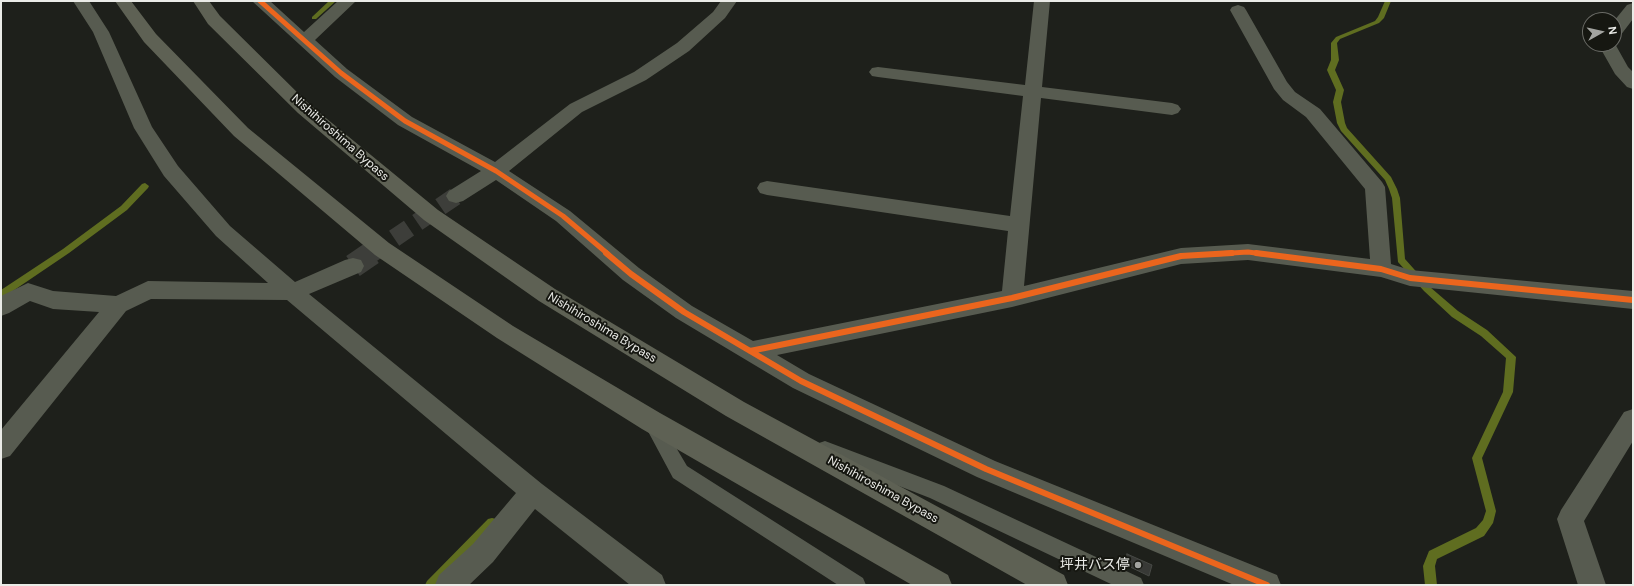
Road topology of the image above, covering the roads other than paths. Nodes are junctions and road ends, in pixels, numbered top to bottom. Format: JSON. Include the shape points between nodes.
{"nodes":[{"id":1,"x":81,"y":1,"type":"edge"},
{"id":2,"x":123,"y":1,"type":"edge"},
{"id":3,"x":201,"y":1,"type":"edge"},
{"id":4,"x":260,"y":1,"type":"edge"},
{"id":5,"x":348,"y":1,"type":"edge"},
{"id":6,"x":729,"y":1,"type":"edge"},
{"id":7,"x":1042,"y":1,"type":"edge"},
{"id":8,"x":1628,"y":6,"type":"edge"},
{"id":9,"x":1238,"y":10,"type":"dead end"},
{"id":10,"x":1622,"y":17,"type":"edge"},
{"id":11,"x":304,"y":41,"type":"junction"},
{"id":12,"x":1611,"y":52,"type":"edge"},
{"id":13,"x":878,"y":72,"type":"dead end"},
{"id":14,"x":1633,"y":83,"type":"edge"},
{"id":15,"x":1032,"y":90,"type":"junction"},
{"id":16,"x":1172,"y":109,"type":"dead end"},
{"id":17,"x":496,"y":171,"type":"junction"},
{"id":18,"x":767,"y":188,"type":"dead end"},
{"id":19,"x":456,"y":196,"type":"tunnel mouth"},
{"id":20,"x":1019,"y":225,"type":"junction"},
{"id":21,"x":353,"y":266,"type":"tunnel mouth"},
{"id":22,"x":1381,"y":270,"type":"junction"},
{"id":23,"x":292,"y":292,"type":"junction"},
{"id":24,"x":1012,"y":298,"type":"junction"},
{"id":25,"x":1633,"y":300,"type":"edge"},
{"id":26,"x":118,"y":305,"type":"junction"},
{"id":27,"x":1,"y":307,"type":"edge"},
{"id":28,"x":750,"y":351,"type":"junction"},
{"id":29,"x":1633,"y":420,"type":"edge"},
{"id":30,"x":651,"y":421,"type":"junction"},
{"id":31,"x":764,"y":425,"type":"junction"},
{"id":32,"x":1,"y":448,"type":"edge"},
{"id":33,"x":533,"y":492,"type":"junction"},
{"id":34,"x":449,"y":585,"type":"edge"},
{"id":35,"x":652,"y":585,"type":"edge"},
{"id":36,"x":856,"y":585,"type":"edge"},
{"id":37,"x":938,"y":585,"type":"edge"},
{"id":38,"x":1054,"y":585,"type":"edge"},
{"id":39,"x":1134,"y":585,"type":"edge"},
{"id":40,"x":1267,"y":585,"type":"edge"},
{"id":41,"x":1592,"y":585,"type":"edge"}],
"edges":[{"from":1,"to":23,"type":"street","via":[[101,32],[143,128],[171,171],[223,231]]},
{"from":2,"to":30,"type":"highway","via":[[150,38],[241,132],[382,249],[505,332]]},
{"from":3,"to":31,"type":"highway","name":"Nishihiroshima Bypass","via":[[214,20],[304,109],[431,215],[547,295]]},
{"from":4,"to":11,"type":"street"},
{"from":5,"to":11,"type":"street"},
{"from":6,"to":17,"type":"street","via":[[719,15],[683,47],[640,76],[576,108]]},
{"from":7,"to":15,"type":"street"},
{"from":8,"to":10,"type":"street"},
{"from":9,"to":22,"type":"street","via":[[1280,85],[1289,96],[1313,113],[1375,187]]},
{"from":11,"to":17,"type":"street","via":[[341,73],[405,121]]},
{"from":12,"to":14,"type":"street","via":[[1621,70]]},
{"from":13,"to":15,"type":"street"},
{"from":15,"to":16,"type":"street"},
{"from":15,"to":20,"type":"street"},
{"from":17,"to":19,"type":"street"},
{"from":17,"to":28,"type":"street","via":[[563,216],[631,274],[684,312]]},
{"from":18,"to":20,"type":"street"},
{"from":20,"to":24,"type":"street"},
{"from":21,"to":23,"type":"street"},
{"from":22,"to":24,"type":"street","via":[[1248,252],[1189,256]]},
{"from":22,"to":25,"type":"street","via":[[1410,278]]},
{"from":23,"to":26,"type":"street","via":[[148,290]]},
{"from":23,"to":33,"type":"street"},
{"from":24,"to":28,"type":"street"},
{"from":26,"to":27,"type":"street","via":[[53,300],[28,292]]},
{"from":26,"to":32,"type":"street"},
{"from":28,"to":40,"type":"street","via":[[801,380],[986,469]]},
{"from":29,"to":41,"type":"street","via":[[1570,519]]},
{"from":30,"to":36,"type":"lane","via":[[680,472]]},
{"from":30,"to":37,"type":"highway"},
{"from":31,"to":38,"type":"highway","name":"Nishihiroshima Bypass"},
{"from":31,"to":39,"type":"lane","via":[[937,492]]},
{"from":33,"to":34,"type":"street","via":[[483,552]]},
{"from":33,"to":35,"type":"street"}]}
